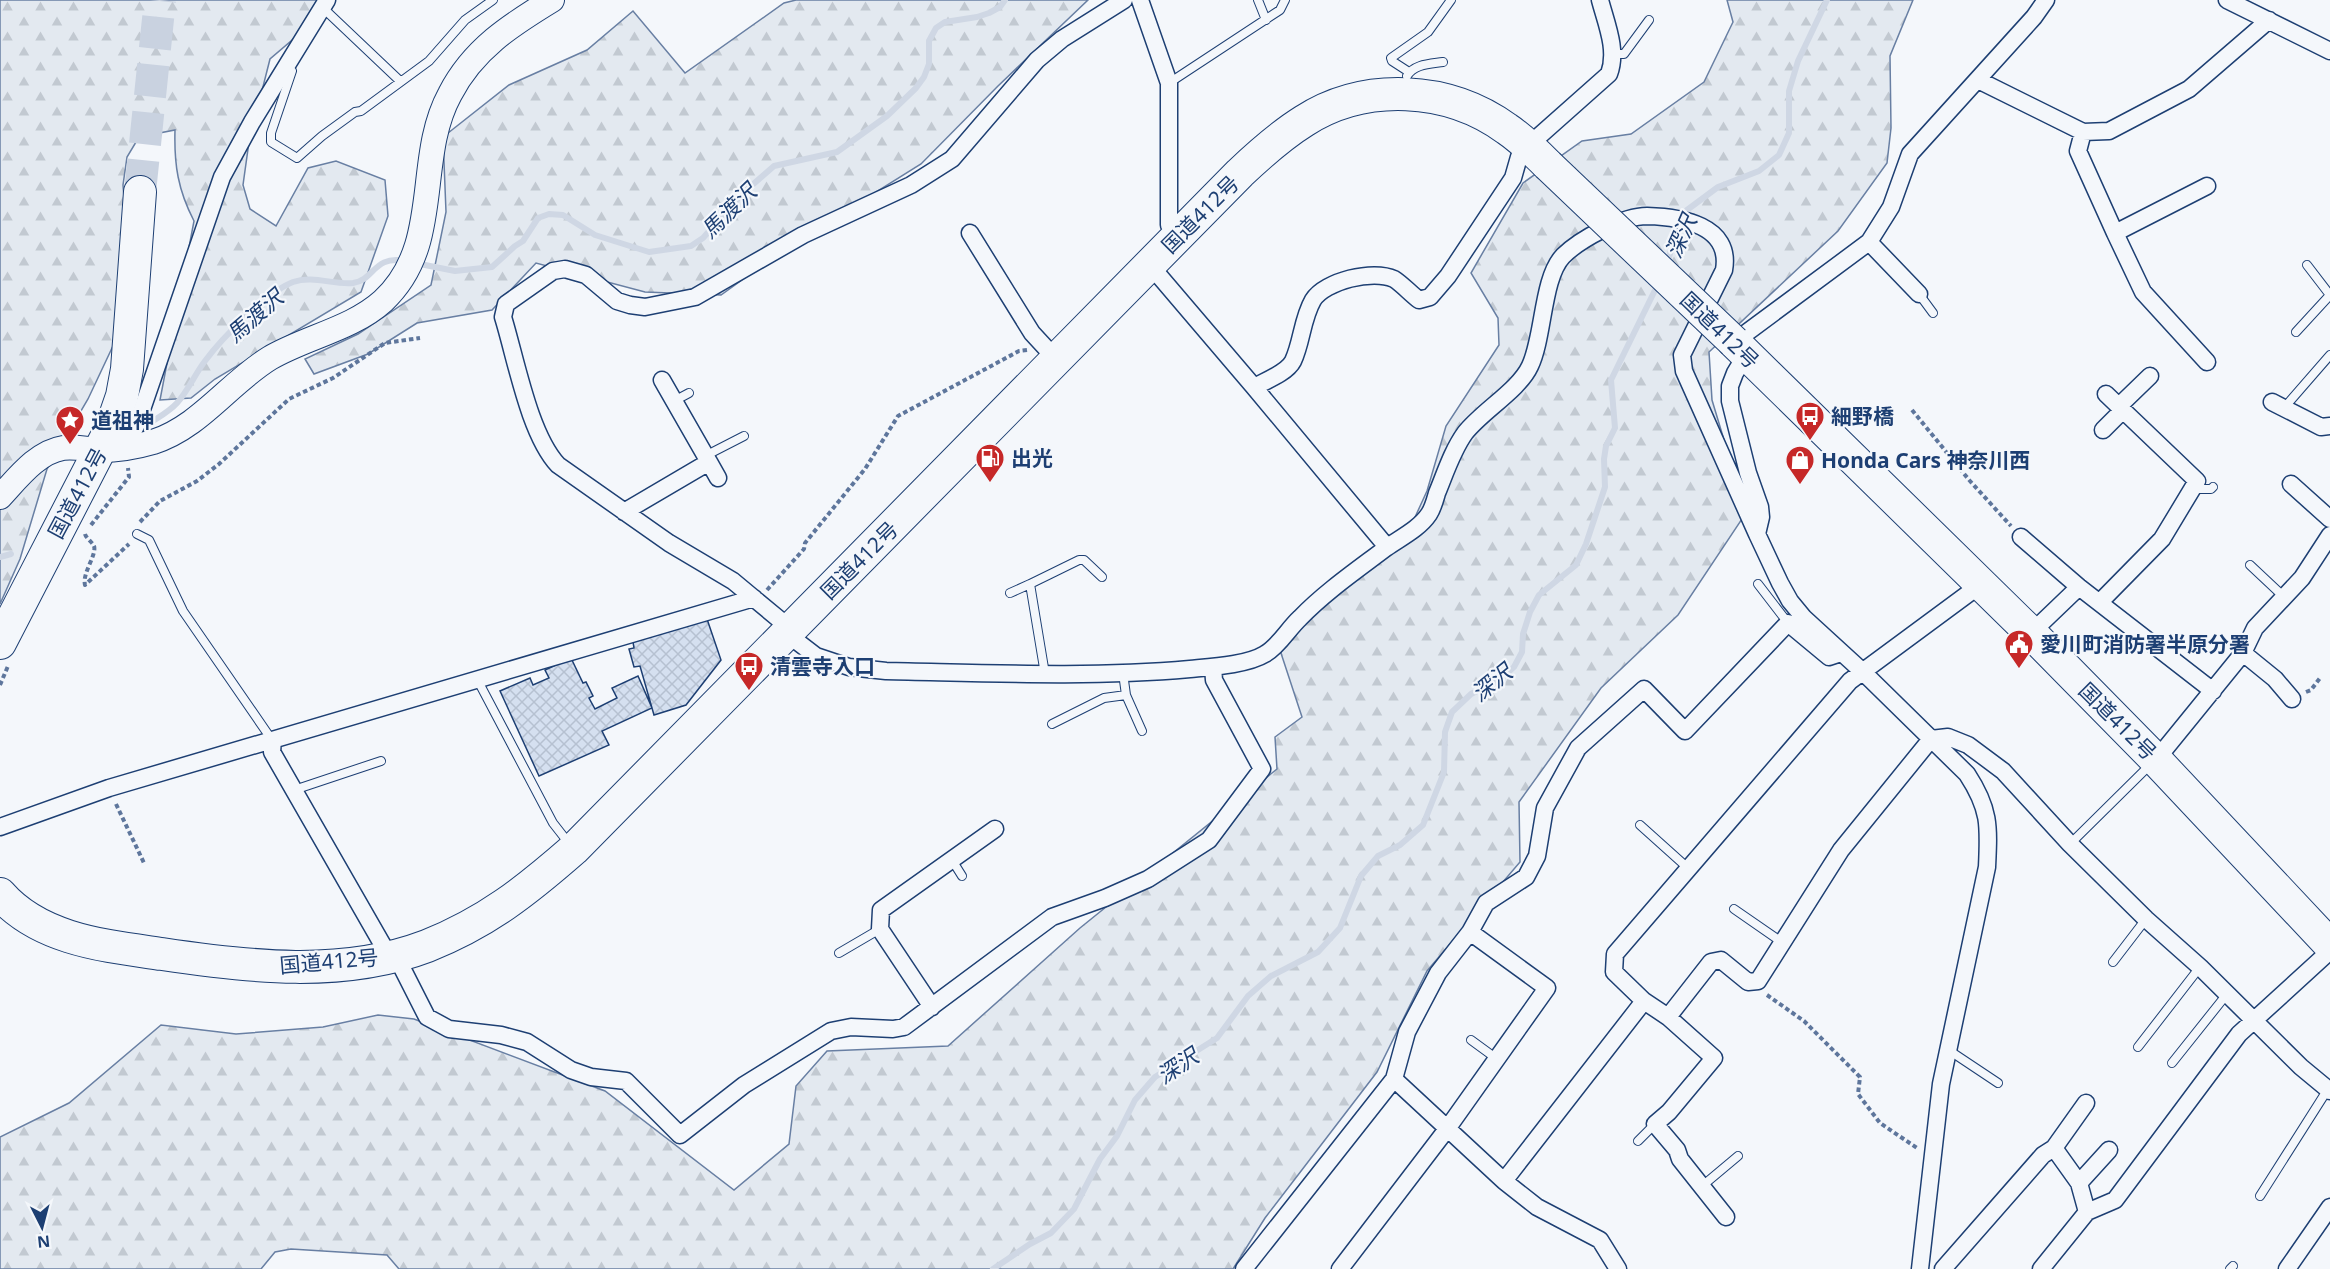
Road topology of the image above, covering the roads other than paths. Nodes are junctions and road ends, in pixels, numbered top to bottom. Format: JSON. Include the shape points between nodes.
{"nodes":[{"id":1,"x":493,"y":0,"type":"edge"},
{"id":2,"x":552,"y":0,"type":"edge"},
{"id":3,"x":1124,"y":0,"type":"edge"},
{"id":4,"x":1140,"y":0,"type":"edge"},
{"id":5,"x":1258,"y":0,"type":"edge"},
{"id":6,"x":1285,"y":0,"type":"edge"},
{"id":7,"x":1451,"y":0,"type":"edge"},
{"id":8,"x":1600,"y":0,"type":"edge"},
{"id":9,"x":2046,"y":0,"type":"edge"},
{"id":10,"x":2227,"y":0,"type":"edge"},
{"id":11,"x":325,"y":3,"type":"edge"},
{"id":12,"x":1266,"y":20,"type":"junction"},
{"id":13,"x":1649,"y":20,"type":"dead end"},
{"id":14,"x":2269,"y":20,"type":"junction"},
{"id":15,"x":2330,"y":51,"type":"edge"},
{"id":16,"x":1612,"y":54,"type":"junction"},
{"id":17,"x":1443,"y":62,"type":"dead end"},
{"id":18,"x":286,"y":67,"type":"junction"},
{"id":19,"x":1977,"y":80,"type":"junction"},
{"id":20,"x":400,"y":81,"type":"junction"},
{"id":21,"x":1405,"y":82,"type":"junction"},
{"id":22,"x":1169,"y":83,"type":"junction"},
{"id":23,"x":2083,"y":132,"type":"junction"},
{"id":24,"x":1538,"y":155,"type":"junction"},
{"id":25,"x":140,"y":192,"type":"tunnel mouth"},
{"id":26,"x":2200,"y":195,"type":"dead end"},
{"id":27,"x":970,"y":233,"type":"dead end"},
{"id":28,"x":2115,"y":233,"type":"junction"},
{"id":29,"x":1178,"y":236,"type":"junction"},
{"id":30,"x":1869,"y":242,"type":"junction"},
{"id":31,"x":1150,"y":265,"type":"junction"},
{"id":32,"x":2307,"y":265,"type":"dead end"},
{"id":33,"x":1918,"y":294,"type":"joint"},
{"id":34,"x":2330,"y":295,"type":"edge"},
{"id":35,"x":1933,"y":313,"type":"dead end"},
{"id":36,"x":2295,"y":332,"type":"dead end"},
{"id":37,"x":1740,"y":349,"type":"junction"},
{"id":38,"x":1049,"y":352,"type":"junction"},
{"id":39,"x":2330,"y":355,"type":"edge"},
{"id":40,"x":2207,"y":362,"type":"dead end"},
{"id":41,"x":2150,"y":376,"type":"dead end"},
{"id":42,"x":662,"y":380,"type":"dead end"},
{"id":43,"x":1254,"y":387,"type":"junction"},
{"id":44,"x":2106,"y":394,"type":"dead end"},
{"id":45,"x":2278,"y":405,"type":"joint"},
{"id":46,"x":2121,"y":408,"type":"junction"},
{"id":47,"x":2330,"y":426,"type":"edge"},
{"id":48,"x":2103,"y":430,"type":"dead end"},
{"id":49,"x":744,"y":436,"type":"dead end"},
{"id":50,"x":118,"y":448,"type":"junction"},
{"id":51,"x":707,"y":459,"type":"junction"},
{"id":52,"x":718,"y":478,"type":"dead end"},
{"id":53,"x":2291,"y":484,"type":"dead end"},
{"id":54,"x":2195,"y":486,"type":"junction"},
{"id":55,"x":2213,"y":487,"type":"dead end"},
{"id":56,"x":0,"y":497,"type":"edge"},
{"id":57,"x":624,"y":512,"type":"junction"},
{"id":58,"x":2330,"y":519,"type":"edge"},
{"id":59,"x":137,"y":534,"type":"road end"},
{"id":60,"x":1756,"y":534,"type":"junction"},
{"id":61,"x":2330,"y":535,"type":"edge"},
{"id":62,"x":2021,"y":537,"type":"road end"},
{"id":63,"x":1387,"y":547,"type":"junction"},
{"id":64,"x":2250,"y":565,"type":"dead end"},
{"id":65,"x":1102,"y":577,"type":"dead end"},
{"id":66,"x":1030,"y":584,"type":"junction"},
{"id":67,"x":1758,"y":584,"type":"dead end"},
{"id":68,"x":1980,"y":585,"type":"junction"},
{"id":69,"x":2079,"y":586,"type":"junction"},
{"id":70,"x":1010,"y":593,"type":"dead end"},
{"id":71,"x":2283,"y":596,"type":"junction"},
{"id":72,"x":756,"y":599,"type":"junction"},
{"id":73,"x":2100,"y":602,"type":"junction"},
{"id":74,"x":1788,"y":623,"type":"junction"},
{"id":75,"x":786,"y":633,"type":"junction"},
{"id":76,"x":2031,"y":633,"type":"junction"},
{"id":77,"x":0,"y":643,"type":"edge"},
{"id":78,"x":1841,"y":653,"type":"junction"},
{"id":79,"x":2243,"y":653,"type":"junction"},
{"id":80,"x":1213,"y":667,"type":"junction"},
{"id":81,"x":1863,"y":672,"type":"junction"},
{"id":82,"x":1123,"y":673,"type":"junction"},
{"id":83,"x":1045,"y":674,"type":"junction"},
{"id":84,"x":477,"y":679,"type":"junction"},
{"id":85,"x":2213,"y":691,"type":"junction"},
{"id":86,"x":1126,"y":695,"type":"junction"},
{"id":87,"x":2292,"y":699,"type":"dead end"},
{"id":88,"x":1052,"y":724,"type":"dead end"},
{"id":89,"x":1143,"y":731,"type":"dead end"},
{"id":90,"x":1930,"y":739,"type":"junction"},
{"id":91,"x":273,"y":740,"type":"junction"},
{"id":92,"x":2156,"y":760,"type":"junction"},
{"id":93,"x":381,"y":761,"type":"dead end"},
{"id":94,"x":294,"y":790,"type":"junction"},
{"id":95,"x":1640,"y":825,"type":"dead end"},
{"id":96,"x":0,"y":827,"type":"edge"},
{"id":97,"x":995,"y":830,"type":"dead end"},
{"id":98,"x":2070,"y":844,"type":"junction"},
{"id":99,"x":574,"y":849,"type":"junction"},
{"id":100,"x":952,"y":860,"type":"junction"},
{"id":101,"x":1689,"y":870,"type":"junction"},
{"id":102,"x":962,"y":876,"type":"dead end"},
{"id":103,"x":0,"y":894,"type":"edge"},
{"id":104,"x":1734,"y":909,"type":"dead end"},
{"id":105,"x":2146,"y":919,"type":"junction"},
{"id":106,"x":879,"y":929,"type":"junction"},
{"id":107,"x":1470,"y":932,"type":"junction"},
{"id":108,"x":1783,"y":943,"type":"junction"},
{"id":109,"x":2330,"y":945,"type":"edge"},
{"id":110,"x":2330,"y":951,"type":"edge"},
{"id":111,"x":839,"y":953,"type":"dead end"},
{"id":112,"x":392,"y":955,"type":"junction"},
{"id":113,"x":2113,"y":962,"type":"dead end"},
{"id":114,"x":2199,"y":967,"type":"junction"},
{"id":115,"x":2227,"y":994,"type":"junction"},
{"id":116,"x":1644,"y":1001,"type":"junction"},
{"id":117,"x":932,"y":1007,"type":"junction"},
{"id":118,"x":1668,"y":1017,"type":"junction"},
{"id":119,"x":2255,"y":1021,"type":"junction"},
{"id":120,"x":1471,"y":1040,"type":"dead end"},
{"id":121,"x":2138,"y":1047,"type":"dead end"},
{"id":122,"x":1947,"y":1049,"type":"junction"},
{"id":123,"x":1497,"y":1059,"type":"junction"},
{"id":124,"x":2172,"y":1063,"type":"dead end"},
{"id":125,"x":1394,"y":1079,"type":"junction"},
{"id":126,"x":1998,"y":1083,"type":"dead end"},
{"id":127,"x":2329,"y":1090,"type":"edge"},
{"id":128,"x":2085,"y":1103,"type":"dead end"},
{"id":129,"x":1655,"y":1124,"type":"junction"},
{"id":130,"x":1447,"y":1129,"type":"junction"},
{"id":131,"x":1638,"y":1141,"type":"dead end"},
{"id":132,"x":2054,"y":1148,"type":"junction"},
{"id":133,"x":2109,"y":1150,"type":"dead end"},
{"id":134,"x":1738,"y":1156,"type":"dead end"},
{"id":135,"x":1504,"y":1181,"type":"junction"},
{"id":136,"x":2079,"y":1183,"type":"junction"},
{"id":137,"x":1701,"y":1187,"type":"junction"},
{"id":138,"x":2260,"y":1196,"type":"dead end"},
{"id":139,"x":2330,"y":1207,"type":"edge"},
{"id":140,"x":2087,"y":1212,"type":"junction"},
{"id":141,"x":1726,"y":1217,"type":"dead end"},
{"id":142,"x":1244,"y":1269,"type":"edge"},
{"id":143,"x":1340,"y":1269,"type":"edge"},
{"id":144,"x":1618,"y":1269,"type":"edge"},
{"id":145,"x":1920,"y":1269,"type":"edge"},
{"id":146,"x":1943,"y":1269,"type":"edge"},
{"id":147,"x":2041,"y":1269,"type":"edge"},
{"id":148,"x":2287,"y":1269,"type":"edge"}],
"edges":[{"from":1,"to":20,"type":"lane","via":[[465,20],[429,61]]},
{"from":2,"to":50,"type":"street","via":[[505,29],[471,61],[449,94],[436,132],[422,235],[405,275],[380,303],[271,358],[185,428],[153,441]]},
{"from":3,"to":57,"type":"street","via":[[1062,39],[1037,60],[952,159],[911,185],[803,235],[695,297],[645,307],[630,305],[616,301],[586,275],[565,269],[553,271],[506,304],[503,317],[535,427],[548,454]]},
{"from":4,"to":22,"type":"street"},
{"from":5,"to":12,"type":"lane"},
{"from":6,"to":12,"type":"lane","via":[[1280,10]]},
{"from":7,"to":21,"type":"lane","via":[[1428,32],[1391,58]]},
{"from":8,"to":16,"type":"street"},
{"from":9,"to":19,"type":"street"},
{"from":10,"to":14,"type":"street"},
{"from":11,"to":18,"type":"street"},
{"from":11,"to":20,"type":"lane"},
{"from":12,"to":22,"type":"lane"},
{"from":13,"to":16,"type":"lane","via":[[1624,54]]},
{"from":14,"to":15,"type":"street"},
{"from":14,"to":23,"type":"street","via":[[2189,89],[2109,130]]},
{"from":16,"to":24,"type":"street","via":[[1609,74]]},
{"from":17,"to":21,"type":"lane","via":[[1421,65]]},
{"from":18,"to":20,"type":"lane","via":[[292,71],[271,142],[297,158]]},
{"from":18,"to":50,"type":"street","via":[[222,177],[138,424]]},
{"from":19,"to":23,"type":"street"},
{"from":19,"to":30,"type":"street","via":[[1910,154],[1891,207]]},
{"from":21,"to":24,"type":"highway","name":"国道412号","via":[[1413,93],[1478,112],[1506,128]]},
{"from":21,"to":29,"type":"highway","name":"国道412号","via":[[1305,120],[1271,145]]},
{"from":22,"to":29,"type":"street","via":[[1169,225]]},
{"from":23,"to":28,"type":"street","via":[[2078,152]]},
{"from":24,"to":37,"type":"highway","name":"国道412号","bridge":true},
{"from":24,"to":43,"type":"street","via":[[1519,157],[1513,178],[1430,297],[1419,300],[1393,279],[1372,276],[1338,282],[1321,290],[1313,300],[1293,361]]},
{"from":25,"to":50,"type":"highway","name":"国道412号","via":[[127,369],[111,428]]},
{"from":26,"to":28,"type":"street"},
{"from":27,"to":38,"type":"street","via":[[1032,333]]},
{"from":28,"to":40,"type":"street","via":[[2143,291]]},
{"from":29,"to":31,"type":"highway","name":"国道412号"},
{"from":30,"to":33,"type":"street"},
{"from":30,"to":37,"type":"street"},
{"from":31,"to":38,"type":"highway","name":"国道412号"},
{"from":31,"to":43,"type":"street"},
{"from":32,"to":34,"type":"lane"},
{"from":33,"to":35,"type":"lane"},
{"from":34,"to":36,"type":"lane"},
{"from":37,"to":60,"type":"street","via":[[1730,401],[1742,455],[1760,507]]},
{"from":37,"to":68,"type":"highway","name":"国道412号"},
{"from":38,"to":75,"type":"highway","name":"国道412号"},
{"from":39,"to":45,"type":"lane"},
{"from":41,"to":46,"type":"street"},
{"from":42,"to":51,"type":"street","via":[[681,397]]},
{"from":43,"to":63,"type":"street"},
{"from":44,"to":46,"type":"street"},
{"from":45,"to":47,"type":"street","via":[[2321,427]]},
{"from":46,"to":48,"type":"street"},
{"from":46,"to":54,"type":"street","via":[[2183,455],[2197,481]]},
{"from":49,"to":51,"type":"lane"},
{"from":50,"to":56,"type":"street","via":[[63,448],[50,453],[23,472]]},
{"from":50,"to":77,"type":"highway","name":"国道412号"},
{"from":51,"to":52,"type":"street"},
{"from":51,"to":57,"type":"street"},
{"from":53,"to":58,"type":"street"},
{"from":54,"to":55,"type":"lane"},
{"from":54,"to":73,"type":"street","via":[[2161,521],[2162,539]]},
{"from":57,"to":72,"type":"street"},
{"from":59,"to":91,"type":"lane","via":[[149,540],[183,611]]},
{"from":60,"to":63,"type":"street","via":[[1684,371],[1682,355],[1724,270],[1723,244],[1704,227],[1665,217],[1640,216],[1587,239],[1563,256],[1553,270],[1530,367],[1463,436],[1429,514]]},
{"from":60,"to":78,"type":"street","via":[[1790,601]]},
{"from":61,"to":71,"type":"street","via":[[2302,578]]},
{"from":62,"to":69,"type":"street"},
{"from":63,"to":80,"type":"street","via":[[1315,604],[1266,654]]},
{"from":64,"to":71,"type":"lane"},
{"from":65,"to":66,"type":"lane","via":[[1079,560]]},
{"from":66,"to":70,"type":"lane"},
{"from":66,"to":83,"type":"lane"},
{"from":67,"to":74,"type":"lane"},
{"from":68,"to":76,"type":"highway","name":"国道412号"},
{"from":68,"to":81,"type":"street"},
{"from":69,"to":73,"type":"street"},
{"from":69,"to":76,"type":"street"},
{"from":71,"to":79,"type":"street","via":[[2255,628]]},
{"from":72,"to":75,"type":"street","via":[[780,620]]},
{"from":72,"to":84,"type":"street"},
{"from":73,"to":85,"type":"street"},
{"from":74,"to":78,"type":"street","via":[[1829,657]]},
{"from":74,"to":107,"type":"street","via":[[1685,731],[1644,689],[1578,748],[1545,808],[1537,856],[1526,878],[1486,903]]},
{"from":75,"to":83,"type":"street","via":[[816,656],[849,667]]},
{"from":75,"to":99,"type":"highway","name":"国道412号"},
{"from":76,"to":92,"type":"highway","name":"国道412号"},
{"from":78,"to":81,"type":"street"},
{"from":79,"to":85,"type":"street"},
{"from":79,"to":87,"type":"street"},
{"from":80,"to":82,"type":"street"},
{"from":80,"to":117,"type":"street","via":[[1214,680],[1262,769],[1209,840],[1148,879],[1052,917]]},
{"from":81,"to":90,"type":"street"},
{"from":81,"to":101,"type":"street","via":[[1850,681]]},
{"from":82,"to":83,"type":"street"},
{"from":82,"to":86,"type":"lane"},
{"from":84,"to":91,"type":"street"},
{"from":84,"to":99,"type":"lane","via":[[553,823]]},
{"from":85,"to":92,"type":"street"},
{"from":86,"to":88,"type":"lane","via":[[1104,699]]},
{"from":86,"to":89,"type":"lane"},
{"from":90,"to":98,"type":"street","via":[[1948,737],[1985,757]]},
{"from":90,"to":108,"type":"street","via":[[1841,850]]},
{"from":90,"to":122,"type":"street","via":[[1967,774],[1981,794],[1989,838],[1984,890]]},
{"from":91,"to":94,"type":"street","via":[[272,752]]},
{"from":91,"to":96,"type":"street","via":[[109,788]]},
{"from":92,"to":98,"type":"lane"},
{"from":92,"to":109,"type":"highway","name":"国道412号"},
{"from":93,"to":94,"type":"lane"},
{"from":94,"to":112,"type":"street"},
{"from":95,"to":101,"type":"lane"},
{"from":97,"to":100,"type":"street"},
{"from":98,"to":105,"type":"street"},
{"from":99,"to":112,"type":"highway","name":"国道412号","via":[[510,903],[471,927],[425,947]]},
{"from":100,"to":102,"type":"lane"},
{"from":100,"to":106,"type":"street","via":[[881,910]]},
{"from":101,"to":116,"type":"street","via":[[1615,954],[1614,972]]},
{"from":103,"to":112,"type":"highway","name":"国道412号","via":[[29,919],[98,945],[255,966],[318,966]]},
{"from":104,"to":108,"type":"lane"},
{"from":105,"to":113,"type":"lane"},
{"from":105,"to":114,"type":"street"},
{"from":106,"to":111,"type":"lane"},
{"from":106,"to":117,"type":"street"},
{"from":107,"to":123,"type":"street","via":[[1547,987]]},
{"from":107,"to":125,"type":"street","via":[[1438,973],[1407,1032]]},
{"from":108,"to":118,"type":"street","via":[[1758,981],[1748,981],[1721,960],[1711,962]]},
{"from":110,"to":119,"type":"street"},
{"from":112,"to":117,"type":"street","via":[[427,1017],[449,1029],[527,1042],[571,1070],[591,1077],[626,1081],[680,1135],[744,1084],[831,1031],[852,1027],[904,1028]]},
{"from":114,"to":115,"type":"street"},
{"from":114,"to":121,"type":"lane"},
{"from":115,"to":119,"type":"street"},
{"from":115,"to":124,"type":"lane"},
{"from":116,"to":118,"type":"street"},
{"from":116,"to":135,"type":"street"},
{"from":118,"to":129,"type":"street","via":[[1714,1058]]},
{"from":119,"to":127,"type":"street"},
{"from":119,"to":140,"type":"street","via":[[2239,1034],[2115,1200]]},
{"from":120,"to":123,"type":"lane"},
{"from":122,"to":126,"type":"lane"},
{"from":122,"to":145,"type":"street"},
{"from":123,"to":130,"type":"street"},
{"from":125,"to":130,"type":"street"},
{"from":125,"to":142,"type":"street"},
{"from":127,"to":138,"type":"lane"},
{"from":128,"to":132,"type":"street"},
{"from":129,"to":131,"type":"lane"},
{"from":129,"to":137,"type":"street"},
{"from":130,"to":135,"type":"street"},
{"from":130,"to":143,"type":"street"},
{"from":132,"to":136,"type":"street"},
{"from":132,"to":146,"type":"street","via":[[2043,1155]]},
{"from":133,"to":136,"type":"street"},
{"from":134,"to":137,"type":"lane"},
{"from":135,"to":144,"type":"street","via":[[1537,1208],[1600,1240]]},
{"from":136,"to":140,"type":"street"},
{"from":137,"to":141,"type":"street"},
{"from":139,"to":148,"type":"street"},
{"from":140,"to":147,"type":"street"}]}
